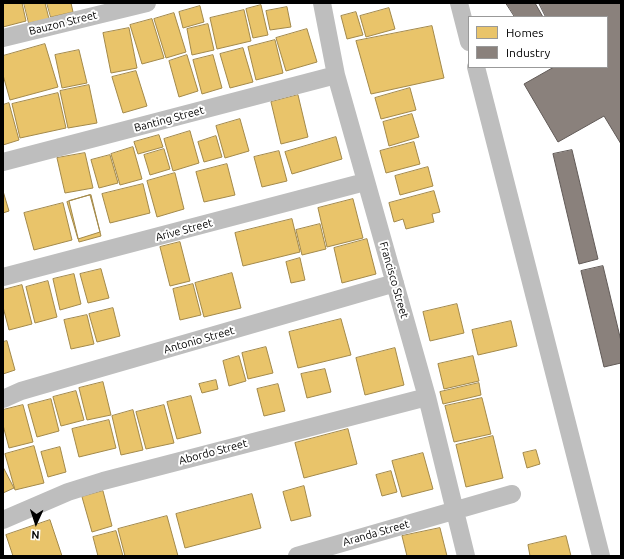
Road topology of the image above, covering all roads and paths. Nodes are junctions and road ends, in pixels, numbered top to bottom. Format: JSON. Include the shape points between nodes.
{"nodes":[{"id":1,"x":147,"y":3,"type":"edge"},
{"id":2,"x":322,"y":3,"type":"edge"},
{"id":3,"x":459,"y":3,"type":"edge"},
{"id":4,"x":3,"y":38,"type":"edge"},
{"id":5,"x":468,"y":38,"type":"edge"},
{"id":6,"x":476,"y":68,"type":"edge"},
{"id":7,"x":336,"y":75,"type":"junction"},
{"id":8,"x":3,"y":162,"type":"edge"},
{"id":9,"x":365,"y":182,"type":"junction"},
{"id":10,"x":3,"y":277,"type":"edge"},
{"id":11,"x":395,"y":283,"type":"junction"},
{"id":12,"x":427,"y":396,"type":"junction"},
{"id":13,"x":3,"y":399,"type":"edge"},
{"id":14,"x":512,"y":494,"type":"dead end"},
{"id":15,"x":455,"y":509,"type":"junction"},
{"id":16,"x":3,"y":520,"type":"edge"},
{"id":17,"x":297,"y":556,"type":"edge"},
{"id":18,"x":466,"y":556,"type":"edge"},
{"id":19,"x":601,"y":556,"type":"edge"}],
"edges":[{"from":1,"to":4,"type":"street","name":"Bauzon Street"},
{"from":2,"to":7,"type":"street","name":"Francisco Street"},
{"from":3,"to":5,"type":"street"},
{"from":6,"to":19,"type":"street"},
{"from":7,"to":8,"type":"street","name":"Banting Street"},
{"from":7,"to":9,"type":"street","name":"Francisco Street"},
{"from":9,"to":10,"type":"street","name":"Arive Street"},
{"from":9,"to":11,"type":"street","name":"Francisco Street"},
{"from":11,"to":12,"type":"street","name":"Francisco Street"},
{"from":11,"to":13,"type":"street","name":"Antonio Street","via":[[21,391]]},
{"from":12,"to":15,"type":"street","name":"Francisco Street"},
{"from":12,"to":16,"type":"street","name":"Abordo Street","via":[[104,481],[68,492]]},
{"from":14,"to":15,"type":"street","name":"Aranda Street"},
{"from":15,"to":17,"type":"street","name":"Aranda Street"},
{"from":15,"to":18,"type":"street","name":"Francisco Street"}]}
